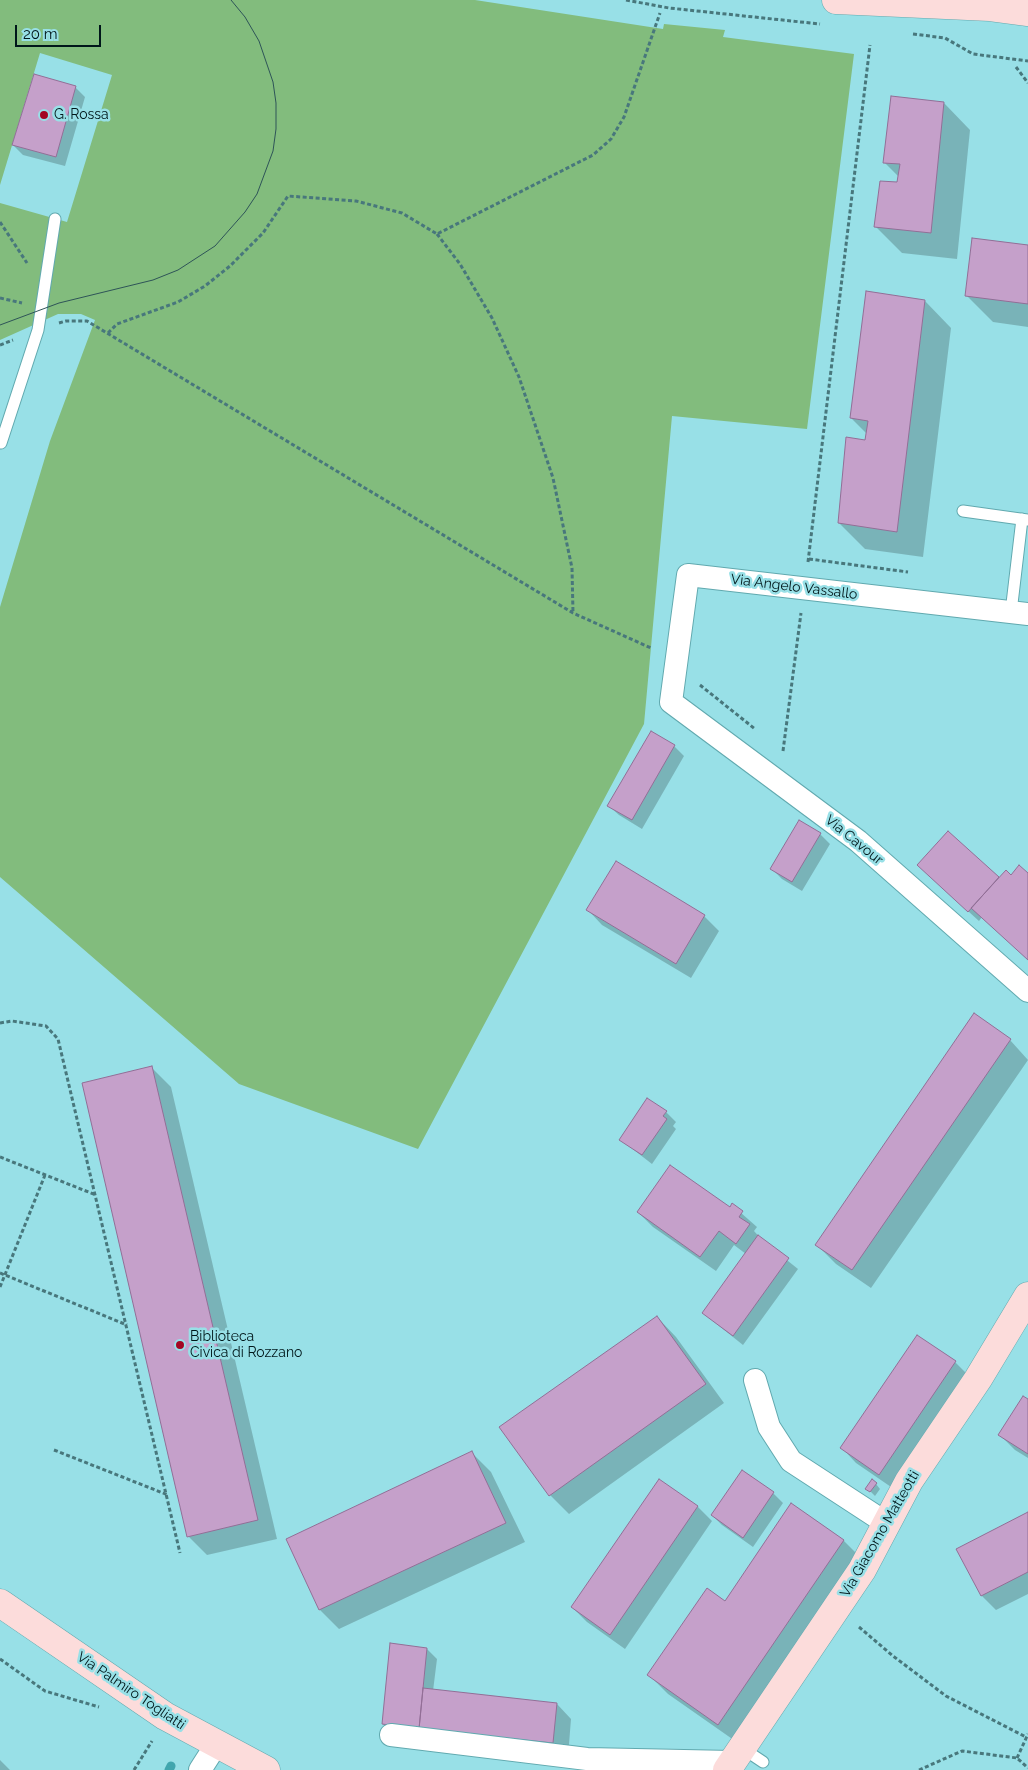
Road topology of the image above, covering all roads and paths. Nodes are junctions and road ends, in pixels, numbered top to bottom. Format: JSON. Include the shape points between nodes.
{"nodes":[{"id":1,"x":836,"y":0,"type":"edge"},
{"id":2,"x":959,"y":0,"type":"edge"},
{"id":3,"x":990,"y":7,"type":"junction"},
{"id":4,"x":1028,"y":12,"type":"edge"},
{"id":5,"x":660,"y":13,"type":"dead end"},
{"id":6,"x":870,"y":45,"type":"dead end"},
{"id":7,"x":1016,"y":67,"type":"dead end"},
{"id":8,"x":1028,"y":83,"type":"edge"},
{"id":9,"x":55,"y":219,"type":"dead end"},
{"id":10,"x":0,"y":222,"type":"edge"},
{"id":11,"x":437,"y":234,"type":"junction"},
{"id":12,"x":44,"y":291,"type":"junction"},
{"id":13,"x":1,"y":444,"type":"edge"},
{"id":14,"x":963,"y":511,"type":"dead end"},
{"id":15,"x":1025,"y":519,"type":"edge"},
{"id":16,"x":804,"y":589,"type":"junction"},
{"id":17,"x":572,"y":613,"type":"junction"},
{"id":18,"x":1020,"y":613,"type":"edge"},
{"id":19,"x":675,"y":666,"type":"junction"},
{"id":20,"x":670,"y":702,"type":"joint"},
{"id":21,"x":760,"y":733,"type":"dead end"},
{"id":22,"x":775,"y":745,"type":"dead end"},
{"id":23,"x":783,"y":751,"type":"junction"},
{"id":24,"x":790,"y":757,"type":"dead end"},
{"id":25,"x":1028,"y":991,"type":"edge"},
{"id":26,"x":0,"y":1023,"type":"edge"},
{"id":27,"x":0,"y":1157,"type":"edge"},
{"id":28,"x":45,"y":1175,"type":"junction"},
{"id":29,"x":96,"y":1195,"type":"junction"},
{"id":30,"x":0,"y":1273,"type":"edge"},
{"id":31,"x":4,"y":1275,"type":"junction"},
{"id":32,"x":0,"y":1287,"type":"edge"},
{"id":33,"x":1028,"y":1296,"type":"edge"},
{"id":34,"x":127,"y":1326,"type":"junction"},
{"id":35,"x":755,"y":1380,"type":"dead end"},
{"id":36,"x":54,"y":1450,"type":"dead end"},
{"id":37,"x":168,"y":1495,"type":"junction"},
{"id":38,"x":886,"y":1524,"type":"junction"},
{"id":39,"x":180,"y":1553,"type":"dead end"},
{"id":40,"x":0,"y":1603,"type":"edge"},
{"id":41,"x":837,"y":1608,"type":"junction"},
{"id":42,"x":0,"y":1659,"type":"edge"},
{"id":43,"x":102,"y":1708,"type":"dead end"},
{"id":44,"x":391,"y":1734,"type":"dead end"},
{"id":45,"x":155,"y":1735,"type":"dead end"},
{"id":46,"x":1027,"y":1736,"type":"edge"},
{"id":47,"x":216,"y":1744,"type":"junction"},
{"id":48,"x":1017,"y":1758,"type":"junction"},
{"id":49,"x":741,"y":1760,"type":"edge"},
{"id":50,"x":1028,"y":1768,"type":"edge"},
{"id":51,"x":134,"y":1770,"type":"edge"},
{"id":52,"x":200,"y":1770,"type":"edge"},
{"id":53,"x":266,"y":1770,"type":"edge"},
{"id":54,"x":919,"y":1770,"type":"edge"}],
"edges":[{"from":1,"to":3,"type":"street"},
{"from":2,"to":3,"type":"street"},
{"from":3,"to":4,"type":"street"},
{"from":5,"to":11,"type":"path","via":[[624,117],[611,139],[593,155]]},
{"from":6,"to":16,"type":"path"},
{"from":7,"to":8,"type":"path"},
{"from":9,"to":12,"type":"lane"},
{"from":10,"to":12,"type":"path"},
{"from":11,"to":17,"type":"path","via":[[460,264],[492,318],[519,377],[554,478],[572,568]]},
{"from":11,"to":17,"type":"path","via":[[402,213],[356,201],[288,196],[262,233],[205,286],[178,302],[118,324],[108,333]]},
{"from":12,"to":13,"type":"lane","via":[[38,330]]},
{"from":14,"to":15,"type":"lane"},
{"from":15,"to":18,"type":"lane"},
{"from":16,"to":18,"type":"street","name":"Via Angelo Vassallo"},
{"from":16,"to":19,"type":"street","name":"Via Angelo Vassallo","via":[[688,575]]},
{"from":16,"to":23,"type":"path"},
{"from":17,"to":19,"type":"path","via":[[646,644]]},
{"from":19,"to":20,"type":"street","name":"Via Angelo Vassallo"},
{"from":19,"to":21,"type":"path"},
{"from":20,"to":25,"type":"street","name":"Via Cavour","via":[[858,841]]},
{"from":22,"to":23,"type":"path"},
{"from":23,"to":24,"type":"path"},
{"from":26,"to":29,"type":"path","via":[[12,1021],[46,1026],[58,1039]]},
{"from":27,"to":28,"type":"path"},
{"from":28,"to":29,"type":"path"},
{"from":28,"to":31,"type":"path"},
{"from":29,"to":34,"type":"path"},
{"from":30,"to":31,"type":"path"},
{"from":31,"to":32,"type":"path"},
{"from":31,"to":34,"type":"path"},
{"from":33,"to":38,"type":"street","name":"Via Giacomo Matteotti","via":[[978,1379],[920,1464]]},
{"from":34,"to":37,"type":"path"},
{"from":35,"to":38,"type":"street","via":[[768,1427],[791,1461]]},
{"from":36,"to":37,"type":"path"},
{"from":37,"to":39,"type":"path"},
{"from":38,"to":41,"type":"street","name":"Via Giacomo Matteotti"},
{"from":40,"to":47,"type":"street","name":"Via Palmiro Togliatti","via":[[165,1716]]},
{"from":41,"to":46,"type":"path","via":[[867,1636],[946,1696]]},
{"from":41,"to":49,"type":"street","name":"Via Giacomo Matteotti"},
{"from":42,"to":43,"type":"path","via":[[45,1691]]},
{"from":44,"to":49,"type":"street","via":[[587,1759]]},
{"from":45,"to":51,"type":"path"},
{"from":46,"to":48,"type":"path"},
{"from":47,"to":52,"type":"street"},
{"from":47,"to":53,"type":"street","name":"Via Palmiro Togliatti"},
{"from":48,"to":50,"type":"path"},
{"from":48,"to":54,"type":"path","via":[[962,1751]]}]}
